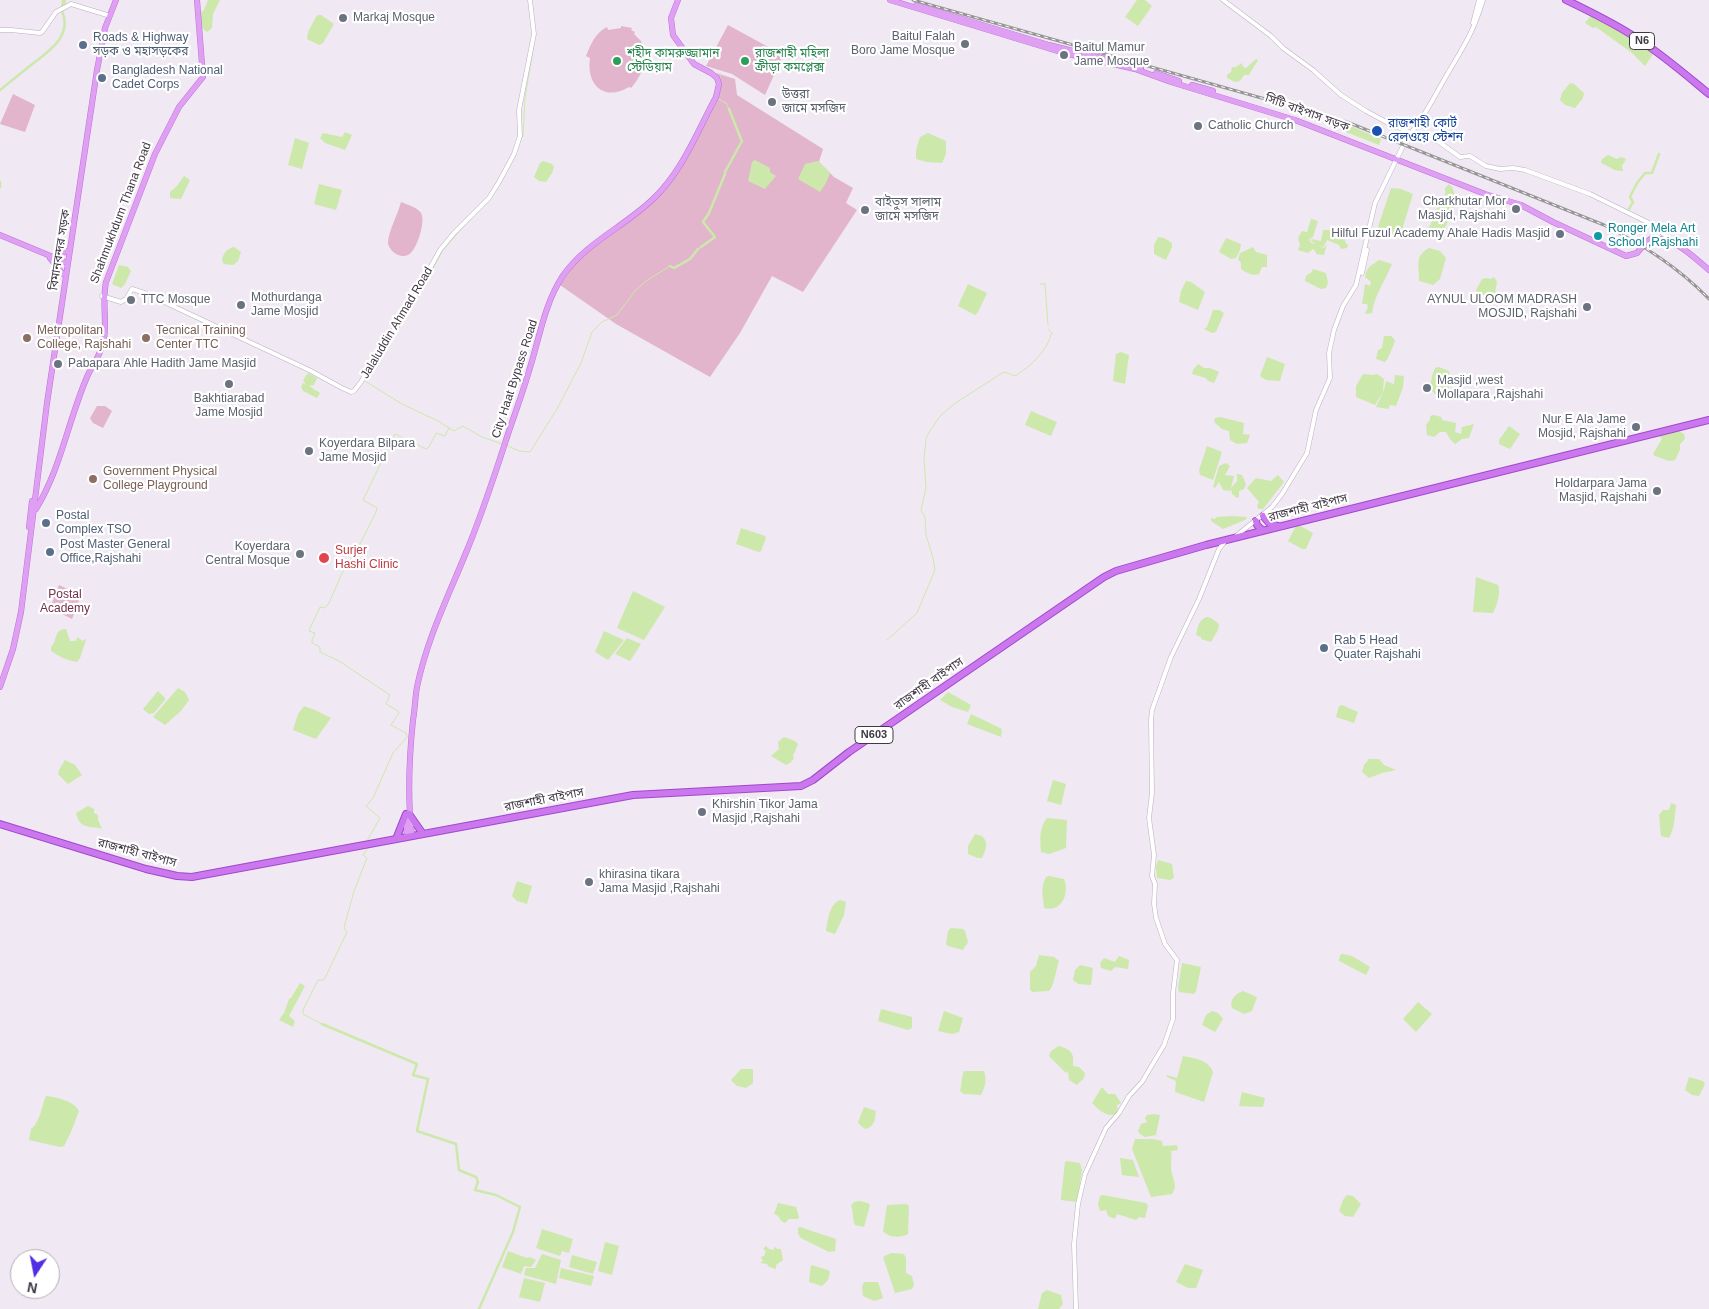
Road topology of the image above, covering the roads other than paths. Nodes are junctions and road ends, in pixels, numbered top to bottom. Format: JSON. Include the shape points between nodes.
{"nodes":[{"id":1,"x":114,"y":0,"type":"edge"},
{"id":2,"x":197,"y":0,"type":"edge"},
{"id":3,"x":530,"y":0,"type":"edge"},
{"id":4,"x":676,"y":0,"type":"edge"},
{"id":5,"x":890,"y":0,"type":"edge"},
{"id":6,"x":902,"y":0,"type":"edge"},
{"id":7,"x":1481,"y":0,"type":"edge"},
{"id":8,"x":1566,"y":0,"type":"edge"},
{"id":9,"x":1572,"y":0,"type":"edge"},
{"id":10,"x":1226,"y":1,"type":"edge"},
{"id":11,"x":106,"y":16,"type":"junction"},
{"id":12,"x":0,"y":30,"type":"edge"},
{"id":13,"x":1709,"y":93,"type":"edge"},
{"id":14,"x":87,"y":124,"type":"junction"},
{"id":15,"x":1411,"y":133,"type":"junction"},
{"id":16,"x":1398,"y":159,"type":"junction"},
{"id":17,"x":0,"y":236,"type":"edge"},
{"id":18,"x":1670,"y":238,"type":"junction"},
{"id":19,"x":67,"y":250,"type":"junction"},
{"id":20,"x":52,"y":258,"type":"junction"},
{"id":21,"x":65,"y":264,"type":"junction"},
{"id":22,"x":1709,"y":269,"type":"edge"},
{"id":23,"x":63,"y":274,"type":"junction"},
{"id":24,"x":103,"y":296,"type":"junction"},
{"id":25,"x":1709,"y":420,"type":"edge"},
{"id":26,"x":35,"y":508,"type":"junction"},
{"id":27,"x":1265,"y":518,"type":"junction"},
{"id":28,"x":1256,"y":521,"type":"junction"},
{"id":29,"x":1281,"y":526,"type":"junction"},
{"id":30,"x":1265,"y":530,"type":"junction"},
{"id":31,"x":1234,"y":538,"type":"junction"},
{"id":32,"x":1226,"y":540,"type":"junction"},
{"id":33,"x":25,"y":568,"type":"junction"},
{"id":34,"x":0,"y":678,"type":"edge"},
{"id":35,"x":0,"y":687,"type":"edge"},
{"id":36,"x":408,"y":814,"type":"junction"},
{"id":37,"x":0,"y":824,"type":"edge"},
{"id":38,"x":423,"y":834,"type":"junction"},
{"id":39,"x":410,"y":836,"type":"junction"},
{"id":40,"x":396,"y":839,"type":"junction"},
{"id":41,"x":1076,"y":1309,"type":"edge"}],
"edges":[{"from":1,"to":11,"type":"main road","name":"বিমানবন্দর সড়ক"},
{"from":1,"to":14,"type":"main road","name":"বিমানবন্দর সড়ক","via":[[101,46]]},
{"from":2,"to":24,"type":"main road","name":"Shahmukhdum Thana Road","via":[[204,72],[177,106],[153,154],[105,278]]},
{"from":3,"to":24,"type":"street","name":"Jalaluddin Ahmad Road","via":[[534,34],[519,110],[520,136],[514,154],[488,198],[440,250],[403,317],[354,391],[145,293],[132,289],[121,302]]},
{"from":4,"to":36,"type":"main road","name":"City Haat Bypass Road","via":[[668,21],[670,36],[693,67],[714,79],[715,92],[673,172],[638,209],[586,248],[566,268],[553,290],[491,476],[423,653],[414,689],[407,758]]},
{"from":5,"to":16,"type":"main road","via":[[1064,53],[1134,69],[1295,120]]},
{"from":6,"to":16,"type":"main road","name":"সিটি বাইপাস সড়ক","via":[[1049,45],[1134,65],[1291,115]]},
{"from":7,"to":15,"type":"street","via":[[1471,29]]},
{"from":8,"to":13,"type":"highway","number":"N6","via":[[1640,39]]},
{"from":9,"to":13,"type":"highway","number":"N6","via":[[1632,32]]},
{"from":10,"to":15,"type":"street","via":[[1341,95]]},
{"from":11,"to":12,"type":"street","via":[[72,4],[56,12],[40,33]]},
{"from":11,"to":14,"type":"main road","name":"বিমানবন্দর সড়ক","via":[[98,45]]},
{"from":14,"to":19,"type":"main road","name":"বিমানবন্দর সড়ক"},
{"from":14,"to":26,"type":"main road","name":"বিমানবন্দর সড়ক"},
{"from":15,"to":16,"type":"street"},
{"from":15,"to":18,"type":"street","via":[[1439,142],[1456,155],[1470,156],[1486,166],[1500,170],[1525,170],[1583,191],[1649,223]]},
{"from":16,"to":18,"type":"main road","name":"সিটি বাইপাস সড়ক","via":[[1522,202],[1625,253],[1636,251],[1648,236]]},
{"from":16,"to":22,"type":"main road","via":[[1485,194],[1520,204],[1626,256],[1637,253],[1652,238],[1671,241],[1684,248]]},
{"from":16,"to":27,"type":"street","via":[[1374,205],[1356,284],[1334,330],[1329,353],[1330,378],[1316,410],[1309,447]]},
{"from":17,"to":20,"type":"main road"},
{"from":18,"to":22,"type":"main road","via":[[1685,245]]},
{"from":19,"to":20,"type":"main road"},
{"from":19,"to":21,"type":"main road","name":"বিমানবন্দর সড়ক"},
{"from":20,"to":21,"type":"main road"},
{"from":20,"to":23,"type":"main road"},
{"from":21,"to":23,"type":"main road","name":"বিমানবন্দর সড়ক"},
{"from":23,"to":33,"type":"main road","name":"বিমানবন্দর সড়ক","via":[[47,378]]},
{"from":24,"to":26,"type":"main road","name":"Shahmukhdum Thana Road","via":[[103,345],[83,379],[59,454],[41,501]]},
{"from":25,"to":29,"type":"highway","name":"রাজশাহী বাইপাস","number":"N603"},
{"from":26,"to":33,"type":"main road","name":"বিমানবন্দর সড়ক"},
{"from":27,"to":28,"type":"street"},
{"from":27,"to":29,"type":"highway"},
{"from":27,"to":30,"type":"street"},
{"from":28,"to":30,"type":"highway"},
{"from":28,"to":31,"type":"street"},
{"from":29,"to":30,"type":"highway","name":"রাজশাহী বাইপাস","number":"N603"},
{"from":30,"to":31,"type":"highway","name":"রাজশাহী বাইপাস","number":"N603"},
{"from":31,"to":32,"type":"highway","name":"রাজশাহী বাইপাস","number":"N603"},
{"from":32,"to":38,"type":"highway","name":"রাজশাহী বাইপাস","number":"N603","via":[[1124,568],[1104,577],[801,786],[632,795]]},
{"from":32,"to":41,"type":"street","via":[[1171,655],[1152,710],[1152,876],[1156,884],[1156,918],[1165,944],[1177,960],[1173,1019],[1158,1056],[1106,1128],[1085,1174],[1074,1244]]},
{"from":33,"to":34,"type":"main road","via":[[15,628]]},
{"from":33,"to":35,"type":"main road","via":[[18,629]]},
{"from":36,"to":38,"type":"highway"},
{"from":36,"to":39,"type":"main road","name":"City Haat Bypass Road"},
{"from":36,"to":40,"type":"highway"},
{"from":37,"to":40,"type":"highway","name":"রাজশাহী বাইপাস","number":"N603","via":[[146,869],[192,877]]},
{"from":38,"to":39,"type":"highway","name":"রাজশাহী বাইপাস","number":"N603"},
{"from":39,"to":40,"type":"highway","name":"রাজশাহী বাইপাস","number":"N603"}]}
